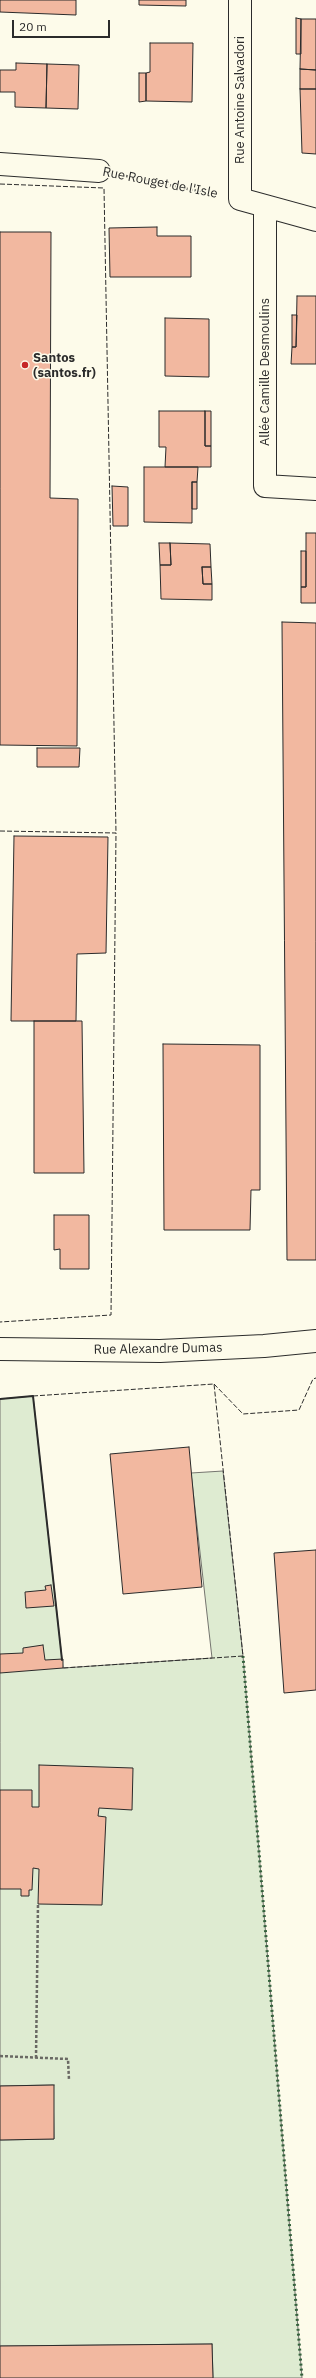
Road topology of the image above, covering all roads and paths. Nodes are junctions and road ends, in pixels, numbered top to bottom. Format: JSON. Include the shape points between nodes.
{"nodes":[{"id":1,"x":240,"y":0,"type":"edge"},
{"id":2,"x":0,"y":164,"type":"edge"},
{"id":3,"x":99,"y":171,"type":"joint"},
{"id":4,"x":240,"y":199,"type":"junction"},
{"id":5,"x":266,"y":207,"type":"junction"},
{"id":6,"x":316,"y":220,"type":"edge"},
{"id":7,"x":316,"y":490,"type":"edge"},
{"id":8,"x":316,"y":1340,"type":"edge"},
{"id":9,"x":0,"y":1349,"type":"edge"},
{"id":10,"x":38,"y":1904,"type":"dead end"},
{"id":11,"x":0,"y":2056,"type":"edge"},
{"id":12,"x":36,"y":2058,"type":"junction"},
{"id":13,"x":69,"y":2080,"type":"dead end"}],
"edges":[{"from":1,"to":4,"type":"street","name":"Rue Antoine Salvadori"},
{"from":2,"to":3,"type":"street","name":"Rue Rouget de l'Isle"},
{"from":3,"to":4,"type":"path","name":"Rue Rouget de l'Isle"},
{"from":4,"to":5,"type":"street"},
{"from":5,"to":6,"type":"street"},
{"from":5,"to":7,"type":"street","name":"Allée Camille Desmoulins","via":[[265,486]]},
{"from":8,"to":9,"type":"street","name":"Rue Alexandre Dumas","via":[[264,1346],[160,1351]]},
{"from":10,"to":12,"type":"path"},
{"from":11,"to":12,"type":"path"},
{"from":12,"to":13,"type":"path","via":[[68,2059]]}]}
